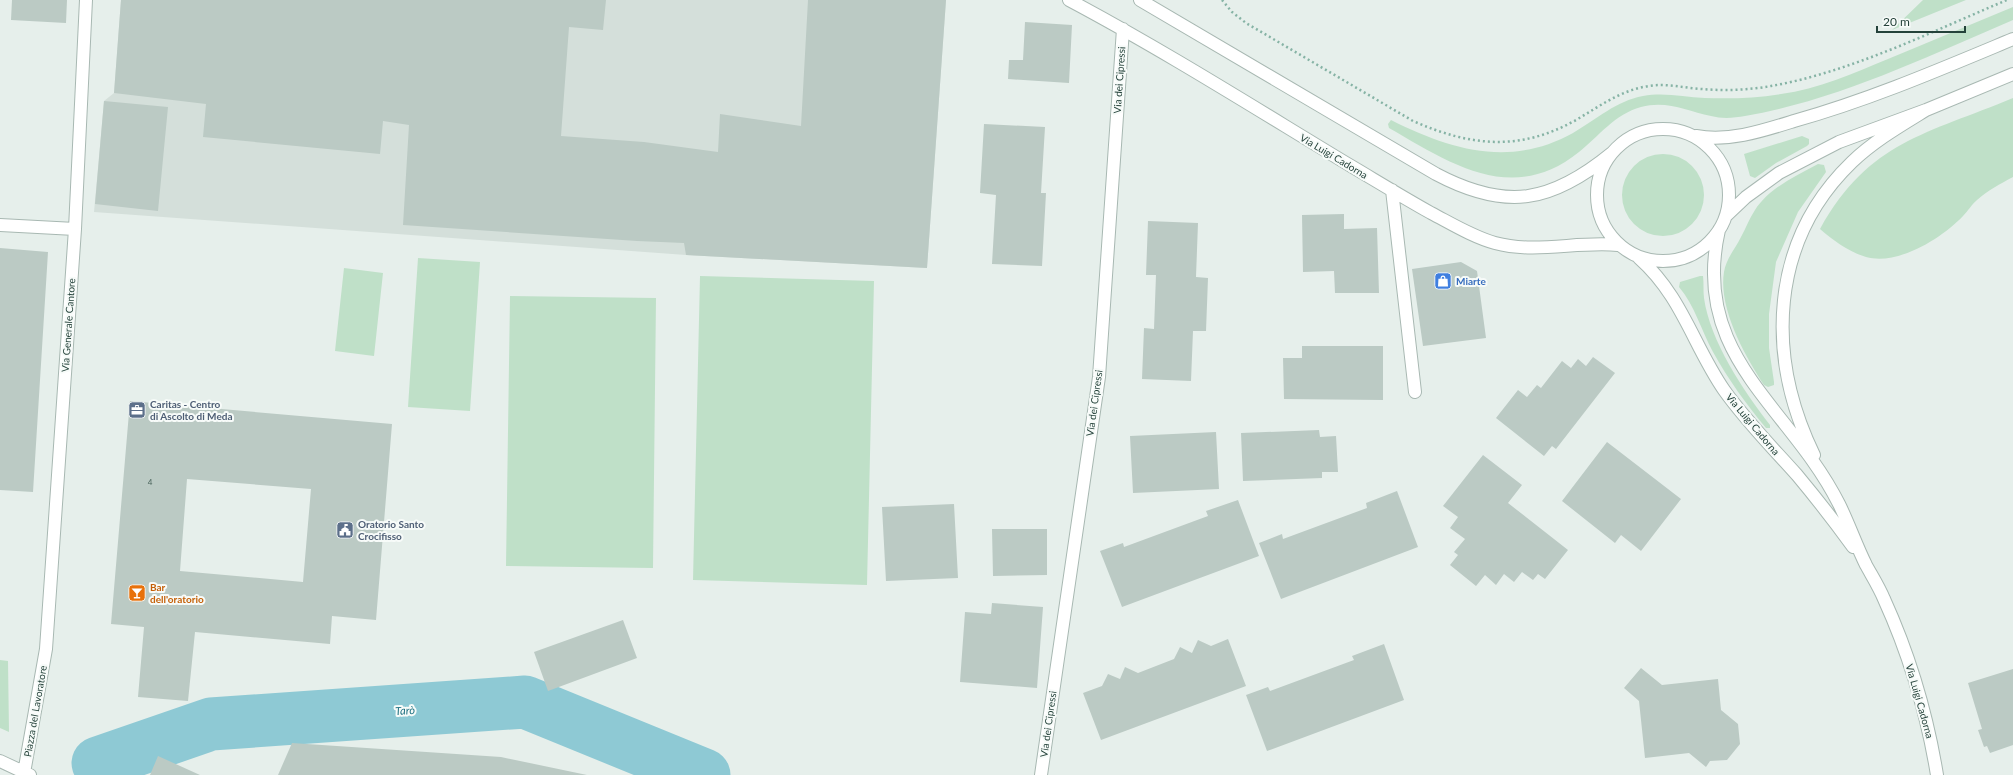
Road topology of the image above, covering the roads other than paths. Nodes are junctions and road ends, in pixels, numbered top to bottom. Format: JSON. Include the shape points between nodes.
{"nodes":[{"id":1,"x":86,"y":0,"type":"edge"},
{"id":2,"x":1069,"y":0,"type":"edge"},
{"id":3,"x":1140,"y":0,"type":"edge"},
{"id":4,"x":1123,"y":29,"type":"junction"},
{"id":5,"x":2013,"y":39,"type":"edge"},
{"id":6,"x":2013,"y":74,"type":"edge"},
{"id":7,"x":1926,"y":110,"type":"junction"},
{"id":8,"x":1689,"y":134,"type":"junction"},
{"id":9,"x":1612,"y":153,"type":"junction"},
{"id":10,"x":1392,"y":190,"type":"junction"},
{"id":11,"x":1727,"y":215,"type":"junction"},
{"id":12,"x":0,"y":225,"type":"edge"},
{"id":13,"x":75,"y":229,"type":"junction"},
{"id":14,"x":1719,"y":230,"type":"junction"},
{"id":15,"x":1618,"y":245,"type":"junction"},
{"id":16,"x":1638,"y":257,"type":"junction"},
{"id":17,"x":1415,"y":392,"type":"dead end"},
{"id":18,"x":1826,"y":480,"type":"junction"},
{"id":19,"x":1866,"y":564,"type":"junction"},
{"id":20,"x":46,"y":649,"type":"joint"},
{"id":21,"x":0,"y":761,"type":"edge"},
{"id":22,"x":27,"y":774,"type":"edge"},
{"id":23,"x":1041,"y":775,"type":"edge"},
{"id":24,"x":1937,"y":775,"type":"edge"}],
"edges":[{"from":1,"to":13,"type":"street","name":"Via Generale Cantore"},
{"from":2,"to":4,"type":"street","name":"Via Luigi Cadorna"},
{"from":3,"to":9,"type":"street","via":[[1436,174],[1473,191],[1511,198],[1546,192],[1573,181]]},
{"from":4,"to":10,"type":"street","name":"Via Luigi Cadorna"},
{"from":4,"to":23,"type":"street","name":"Via dei Cipressi","via":[[1099,377]]},
{"from":5,"to":8,"type":"street","via":[[1910,82],[1823,113],[1731,138]]},
{"from":6,"to":7,"type":"street"},
{"from":7,"to":11,"type":"street","via":[[1839,142],[1805,159],[1764,184]]},
{"from":7,"to":18,"type":"street","via":[[1881,138],[1838,177],[1811,215],[1790,265],[1783,302],[1784,357],[1790,391],[1800,422]]},
{"from":8,"to":9,"type":"street","via":[[1677,130],[1653,130],[1630,138]]},
{"from":8,"to":11,"type":"street","via":[[1708,147],[1722,165],[1729,187]]},
{"from":9,"to":15,"type":"street","via":[[1600,174],[1597,205],[1601,220]]},
{"from":10,"to":15,"type":"street","name":"Via Luigi Cadorna","via":[[1463,231],[1508,246],[1528,248],[1600,243]]},
{"from":10,"to":17,"type":"street"},
{"from":11,"to":14,"type":"street"},
{"from":12,"to":13,"type":"street"},
{"from":13,"to":20,"type":"street","name":"Via Generale Cantore"},
{"from":14,"to":16,"type":"street","via":[[1709,244],[1688,257],[1663,262]]},
{"from":14,"to":18,"type":"street","name":"Via Luigi Cadorna","via":[[1713,267],[1717,307],[1723,328],[1753,384]]},
{"from":15,"to":16,"type":"street"},
{"from":16,"to":19,"type":"street","name":"Via Luigi Cadorna","via":[[1651,268],[1673,297],[1708,364],[1740,412],[1833,518]]},
{"from":18,"to":19,"type":"street","name":"Via Luigi Cadorna"},
{"from":19,"to":24,"type":"street","name":"Via Luigi Cadorna","via":[[1884,598],[1915,679],[1926,715]]},
{"from":20,"to":22,"type":"street","name":"Piazza del Lavoratore"},
{"from":21,"to":22,"type":"street"}]}
